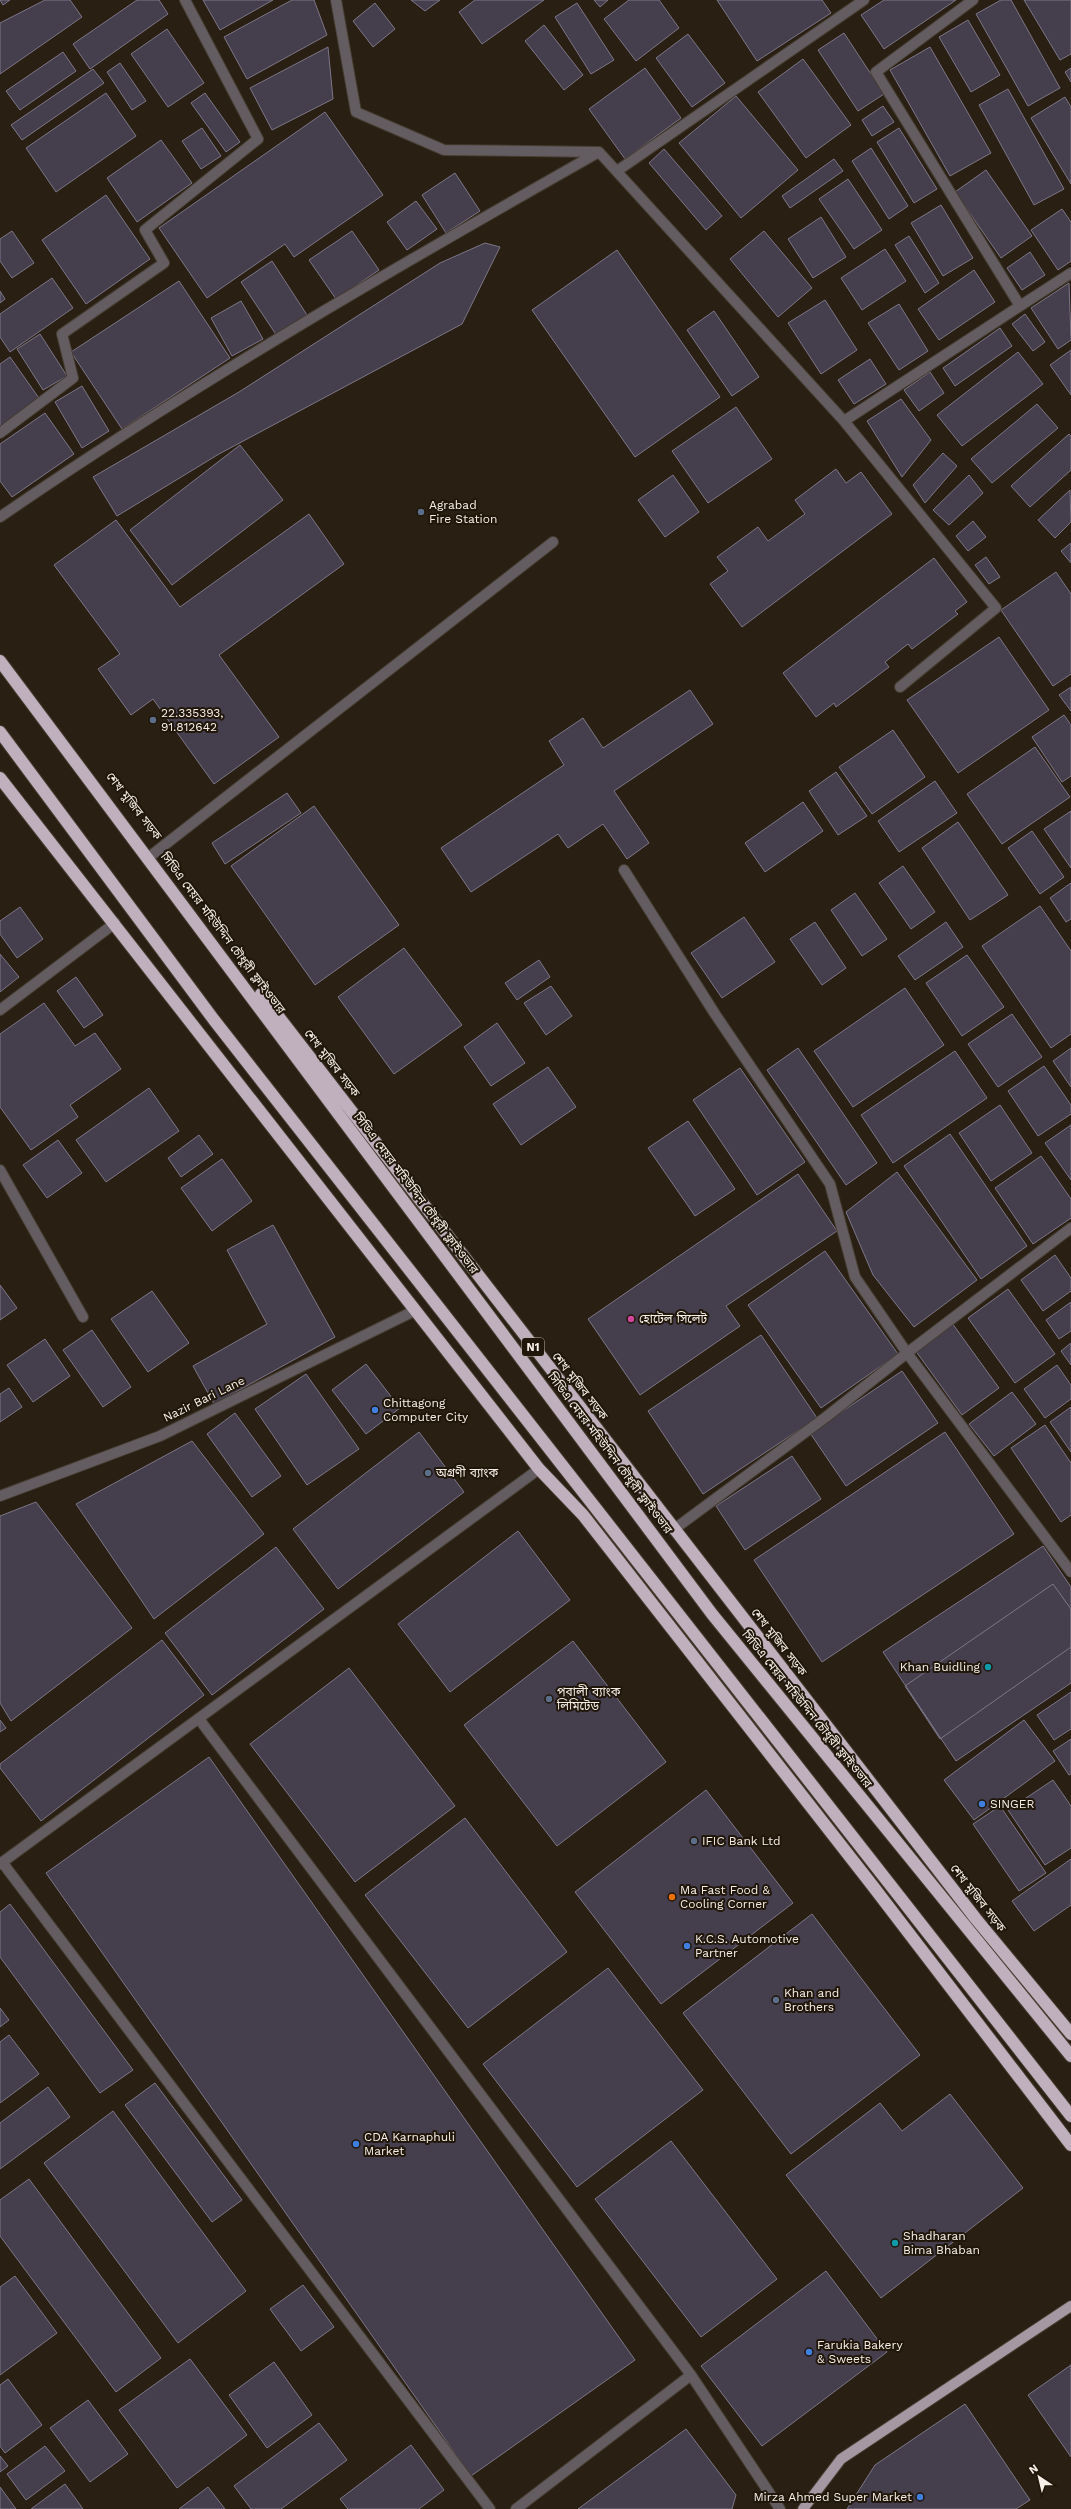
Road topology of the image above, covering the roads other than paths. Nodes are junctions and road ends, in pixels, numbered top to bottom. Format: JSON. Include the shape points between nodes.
{"nodes":[{"id":1,"x":185,"y":0,"type":"edge"},
{"id":2,"x":336,"y":0,"type":"edge"},
{"id":3,"x":864,"y":0,"type":"edge"},
{"id":4,"x":973,"y":0,"type":"edge"},
{"id":5,"x":599,"y":152,"type":"junction"},
{"id":6,"x":617,"y":172,"type":"junction"},
{"id":7,"x":1071,"y":272,"type":"edge"},
{"id":8,"x":1020,"y":306,"type":"junction"},
{"id":9,"x":844,"y":421,"type":"junction"},
{"id":10,"x":0,"y":433,"type":"edge"},
{"id":11,"x":0,"y":516,"type":"edge"},
{"id":12,"x":553,"y":542,"type":"dead end"},
{"id":13,"x":0,"y":655,"type":"edge"},
{"id":14,"x":0,"y":661,"type":"edge"},
{"id":15,"x":900,"y":687,"type":"dead end"},
{"id":16,"x":0,"y":732,"type":"edge"},
{"id":17,"x":0,"y":778,"type":"edge"},
{"id":18,"x":153,"y":854,"type":"junction"},
{"id":19,"x":624,"y":870,"type":"dead end"},
{"id":20,"x":115,"y":923,"type":"junction"},
{"id":21,"x":0,"y":1010,"type":"edge"},
{"id":22,"x":0,"y":1170,"type":"edge"},
{"id":23,"x":1071,"y":1228,"type":"edge"},
{"id":24,"x":414,"y":1311,"type":"junction"},
{"id":25,"x":83,"y":1317,"type":"dead end"},
{"id":26,"x":907,"y":1353,"type":"junction"},
{"id":27,"x":539,"y":1469,"type":"junction"},
{"id":28,"x":0,"y":1496,"type":"edge"},
{"id":29,"x":673,"y":1530,"type":"junction"},
{"id":30,"x":1071,"y":1572,"type":"edge"},
{"id":31,"x":199,"y":1720,"type":"junction"},
{"id":32,"x":1,"y":1863,"type":"edge"},
{"id":33,"x":1071,"y":2034,"type":"edge"},
{"id":34,"x":1071,"y":2056,"type":"edge"},
{"id":35,"x":1071,"y":2116,"type":"edge"},
{"id":36,"x":1071,"y":2145,"type":"edge"},
{"id":37,"x":1071,"y":2306,"type":"edge"},
{"id":38,"x":691,"y":2375,"type":"junction"},
{"id":39,"x":490,"y":2509,"type":"edge"},
{"id":40,"x":516,"y":2509,"type":"edge"},
{"id":41,"x":780,"y":2509,"type":"edge"},
{"id":42,"x":803,"y":2509,"type":"edge"}],
"edges":[{"from":1,"to":10,"type":"street","via":[[258,139],[145,230],[164,263],[62,334],[73,378]]},
{"from":2,"to":5,"type":"street","via":[[356,112],[444,150]]},
{"from":3,"to":6,"type":"street"},
{"from":4,"to":8,"type":"street","via":[[876,72]]},
{"from":5,"to":6,"type":"street"},
{"from":5,"to":11,"type":"street","via":[[433,246],[266,347],[75,465]]},
{"from":6,"to":9,"type":"street"},
{"from":7,"to":8,"type":"street"},
{"from":8,"to":9,"type":"street"},
{"from":9,"to":15,"type":"street","via":[[996,608]]},
{"from":12,"to":18,"type":"street"},
{"from":13,"to":18,"type":"highway","name":"শেখ মুজিব সড়ক","number":"N1"},
{"from":14,"to":34,"type":"highway","name":"সিডিএ মেয়র মহিউদ্দিন চৌধুরী ফ্লাইওভার","via":[[712,1614]]},
{"from":16,"to":35,"type":"highway","via":[[214,1020]]},
{"from":17,"to":20,"type":"highway"},
{"from":18,"to":29,"type":"highway","name":"শেখ মুজিব সড়ক","number":"N1"},
{"from":19,"to":26,"type":"street","via":[[715,1014],[830,1184],[855,1278]]},
{"from":20,"to":21,"type":"street"},
{"from":20,"to":24,"type":"highway"},
{"from":22,"to":25,"type":"street"},
{"from":23,"to":26,"type":"street"},
{"from":24,"to":27,"type":"highway"},
{"from":24,"to":28,"type":"street","name":"Nazir Bari Lane","via":[[160,1436]]},
{"from":26,"to":29,"type":"street","via":[[826,1417]]},
{"from":26,"to":30,"type":"street"},
{"from":27,"to":31,"type":"street"},
{"from":27,"to":36,"type":"highway","via":[[583,1515],[872,1884]]},
{"from":29,"to":33,"type":"highway","name":"শেখ মুজিব সড়ক","number":"N1","via":[[976,1919]]},
{"from":31,"to":32,"type":"street"},
{"from":31,"to":38,"type":"street"},
{"from":32,"to":39,"type":"street"},
{"from":37,"to":42,"type":"main road","via":[[841,2460]]},
{"from":38,"to":40,"type":"street"},
{"from":38,"to":41,"type":"street"}]}
